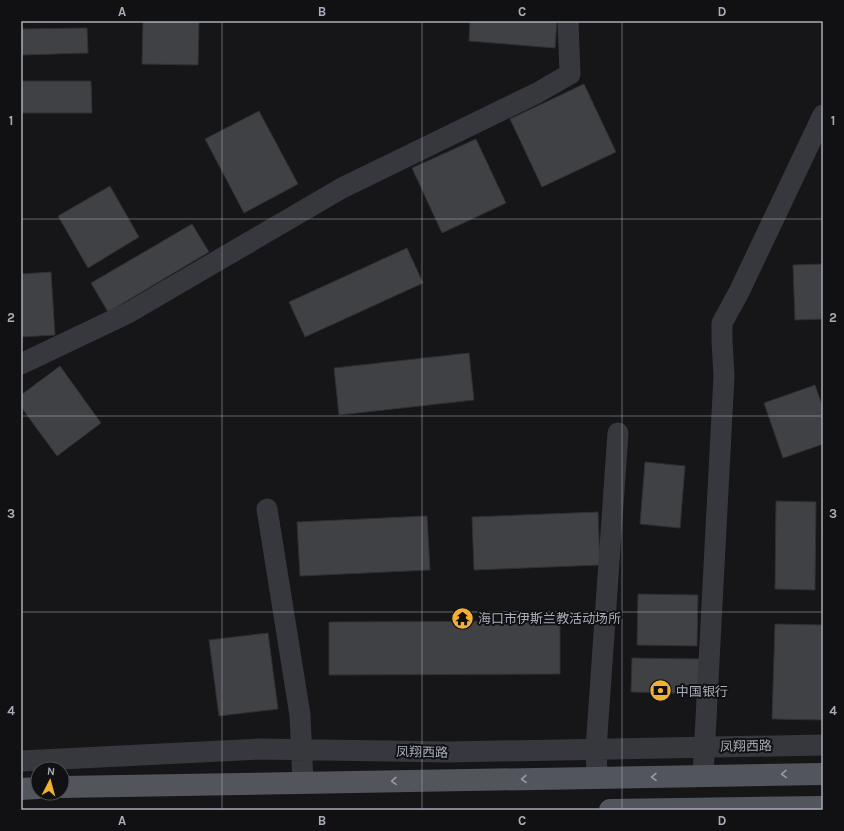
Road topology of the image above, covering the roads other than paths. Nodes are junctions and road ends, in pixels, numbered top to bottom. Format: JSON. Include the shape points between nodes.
{"nodes":[{"id":1,"x":568,"y":21,"type":"edge"},
{"id":2,"x":823,"y":115,"type":"edge"},
{"id":3,"x":21,"y":364,"type":"edge"},
{"id":4,"x":618,"y":433,"type":"dead end"},
{"id":5,"x":267,"y":509,"type":"dead end"},
{"id":6,"x":823,"y":745,"type":"edge"},
{"id":7,"x":704,"y":747,"type":"junction"},
{"id":8,"x":596,"y":749,"type":"junction"},
{"id":9,"x":302,"y":750,"type":"junction"},
{"id":10,"x":21,"y":761,"type":"edge"},
{"id":11,"x":823,"y":774,"type":"edge"},
{"id":12,"x":703,"y":776,"type":"junction"},
{"id":13,"x":597,"y":777,"type":"junction"},
{"id":14,"x":303,"y":782,"type":"junction"},
{"id":15,"x":70,"y":787,"type":"edge"},
{"id":16,"x":823,"y":807,"type":"edge"},
{"id":17,"x":610,"y":810,"type":"edge"}],
"edges":[{"from":1,"to":3,"type":"street","via":[[570,74],[537,93],[342,188],[128,313]]},
{"from":2,"to":7,"type":"street","via":[[722,323],[724,376]]},
{"from":4,"to":8,"type":"street"},
{"from":5,"to":9,"type":"street","via":[[300,715]]},
{"from":6,"to":7,"type":"street","name":"凤翔西路"},
{"from":7,"to":8,"type":"street","name":"凤翔西路"},
{"from":7,"to":12,"type":"street"},
{"from":8,"to":9,"type":"street","name":"凤翔西路","via":[[449,752]]},
{"from":8,"to":13,"type":"street"},
{"from":9,"to":10,"type":"street","name":"凤翔西路","via":[[260,749]]},
{"from":9,"to":14,"type":"street"},
{"from":11,"to":12,"type":"main road","one_way":true},
{"from":12,"to":13,"type":"main road","one_way":true},
{"from":13,"to":14,"type":"main road","one_way":true},
{"from":14,"to":15,"type":"main road"},
{"from":16,"to":17,"type":"main road"}]}
